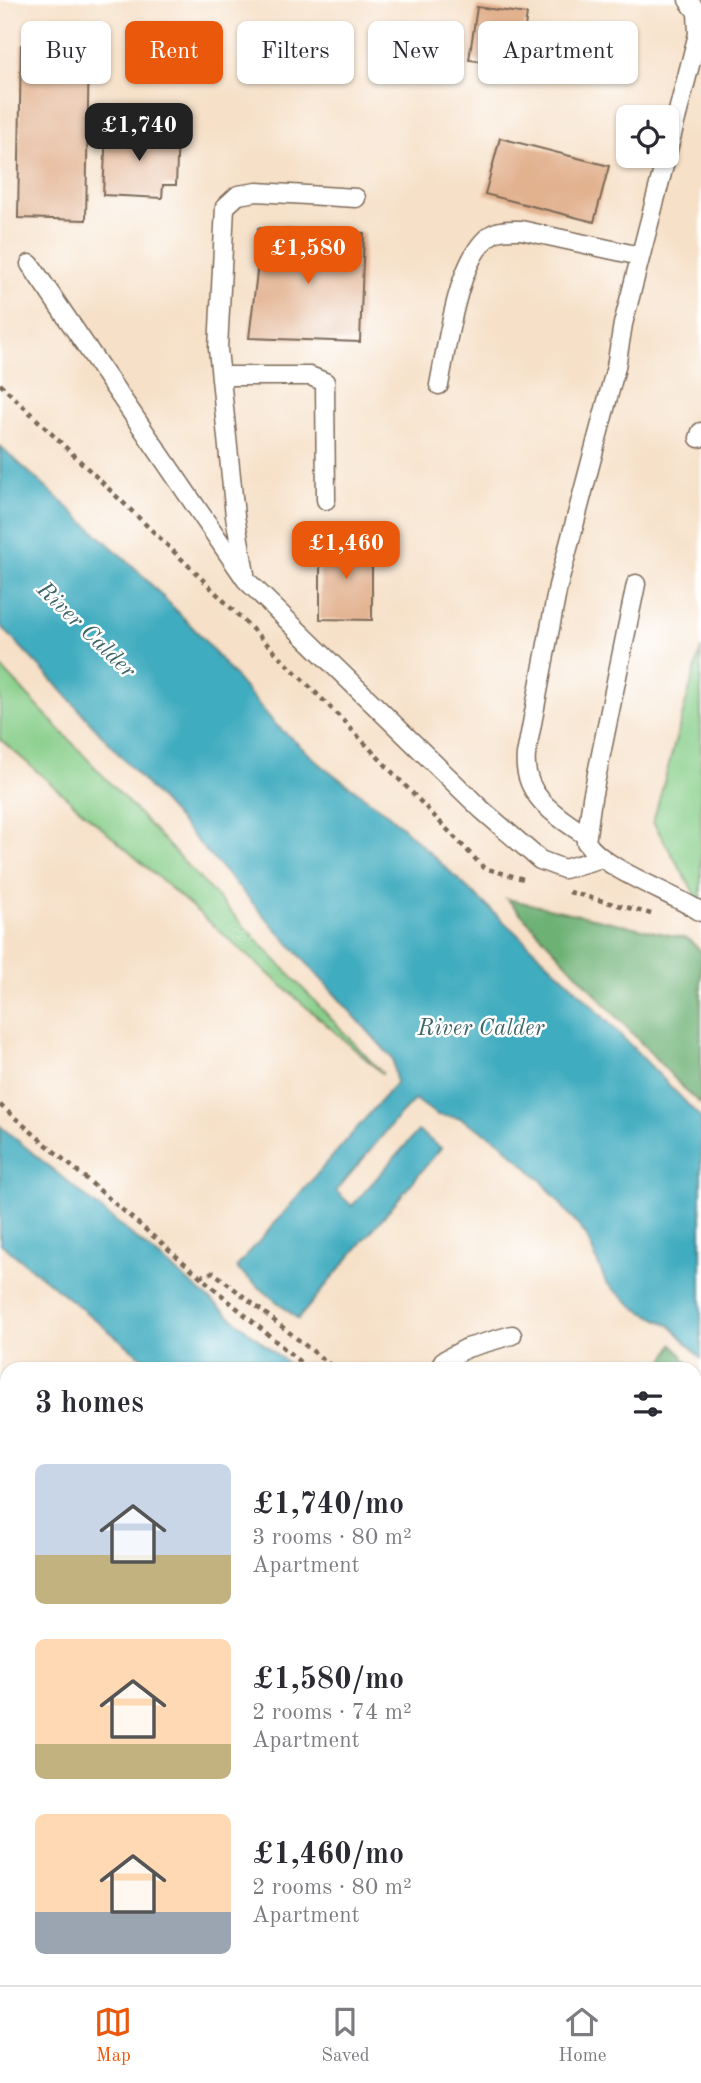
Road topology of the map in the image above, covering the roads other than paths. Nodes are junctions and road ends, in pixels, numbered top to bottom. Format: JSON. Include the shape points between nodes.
{"nodes":[{"id":1,"x":688,"y":0,"type":"edge"},
{"id":2,"x":356,"y":198,"type":"dead end"},
{"id":3,"x":640,"y":256,"type":"junction"},
{"id":4,"x":30,"y":264,"type":"dead end"},
{"id":5,"x":221,"y":376,"type":"junction"},
{"id":6,"x":439,"y":385,"type":"dead end"},
{"id":7,"x":326,"y":500,"type":"dead end"},
{"id":8,"x":246,"y":580,"type":"junction"},
{"id":9,"x":636,"y":584,"type":"dead end"},
{"id":10,"x":585,"y":835,"type":"junction"},
{"id":11,"x":602,"y":858,"type":"junction"},
{"id":12,"x":701,"y":912,"type":"edge"},
{"id":13,"x":512,"y":1335,"type":"dead end"},
{"id":14,"x":443,"y":1362,"type":"edge"}],
"edges":[{"from":1,"to":3,"type":"lane","via":[[697,12],[698,34]]},
{"from":2,"to":5,"type":"lane","via":[[257,192],[238,195],[225,206],[218,349]]},
{"from":3,"to":6,"type":"lane","via":[[521,230],[493,233],[461,282]]},
{"from":3,"to":10,"type":"lane","via":[[558,586],[526,755],[530,786],[550,811]]},
{"from":4,"to":8,"type":"lane"},
{"from":5,"to":7,"type":"lane","via":[[310,376],[325,382]]},
{"from":5,"to":8,"type":"lane"},
{"from":8,"to":11,"type":"lane","via":[[481,809],[540,860],[564,869]]},
{"from":9,"to":10,"type":"lane"},
{"from":10,"to":11,"type":"lane","via":[[590,849]]},
{"from":11,"to":12,"type":"lane"},
{"from":13,"to":14,"type":"lane","via":[[467,1348]]}]}
